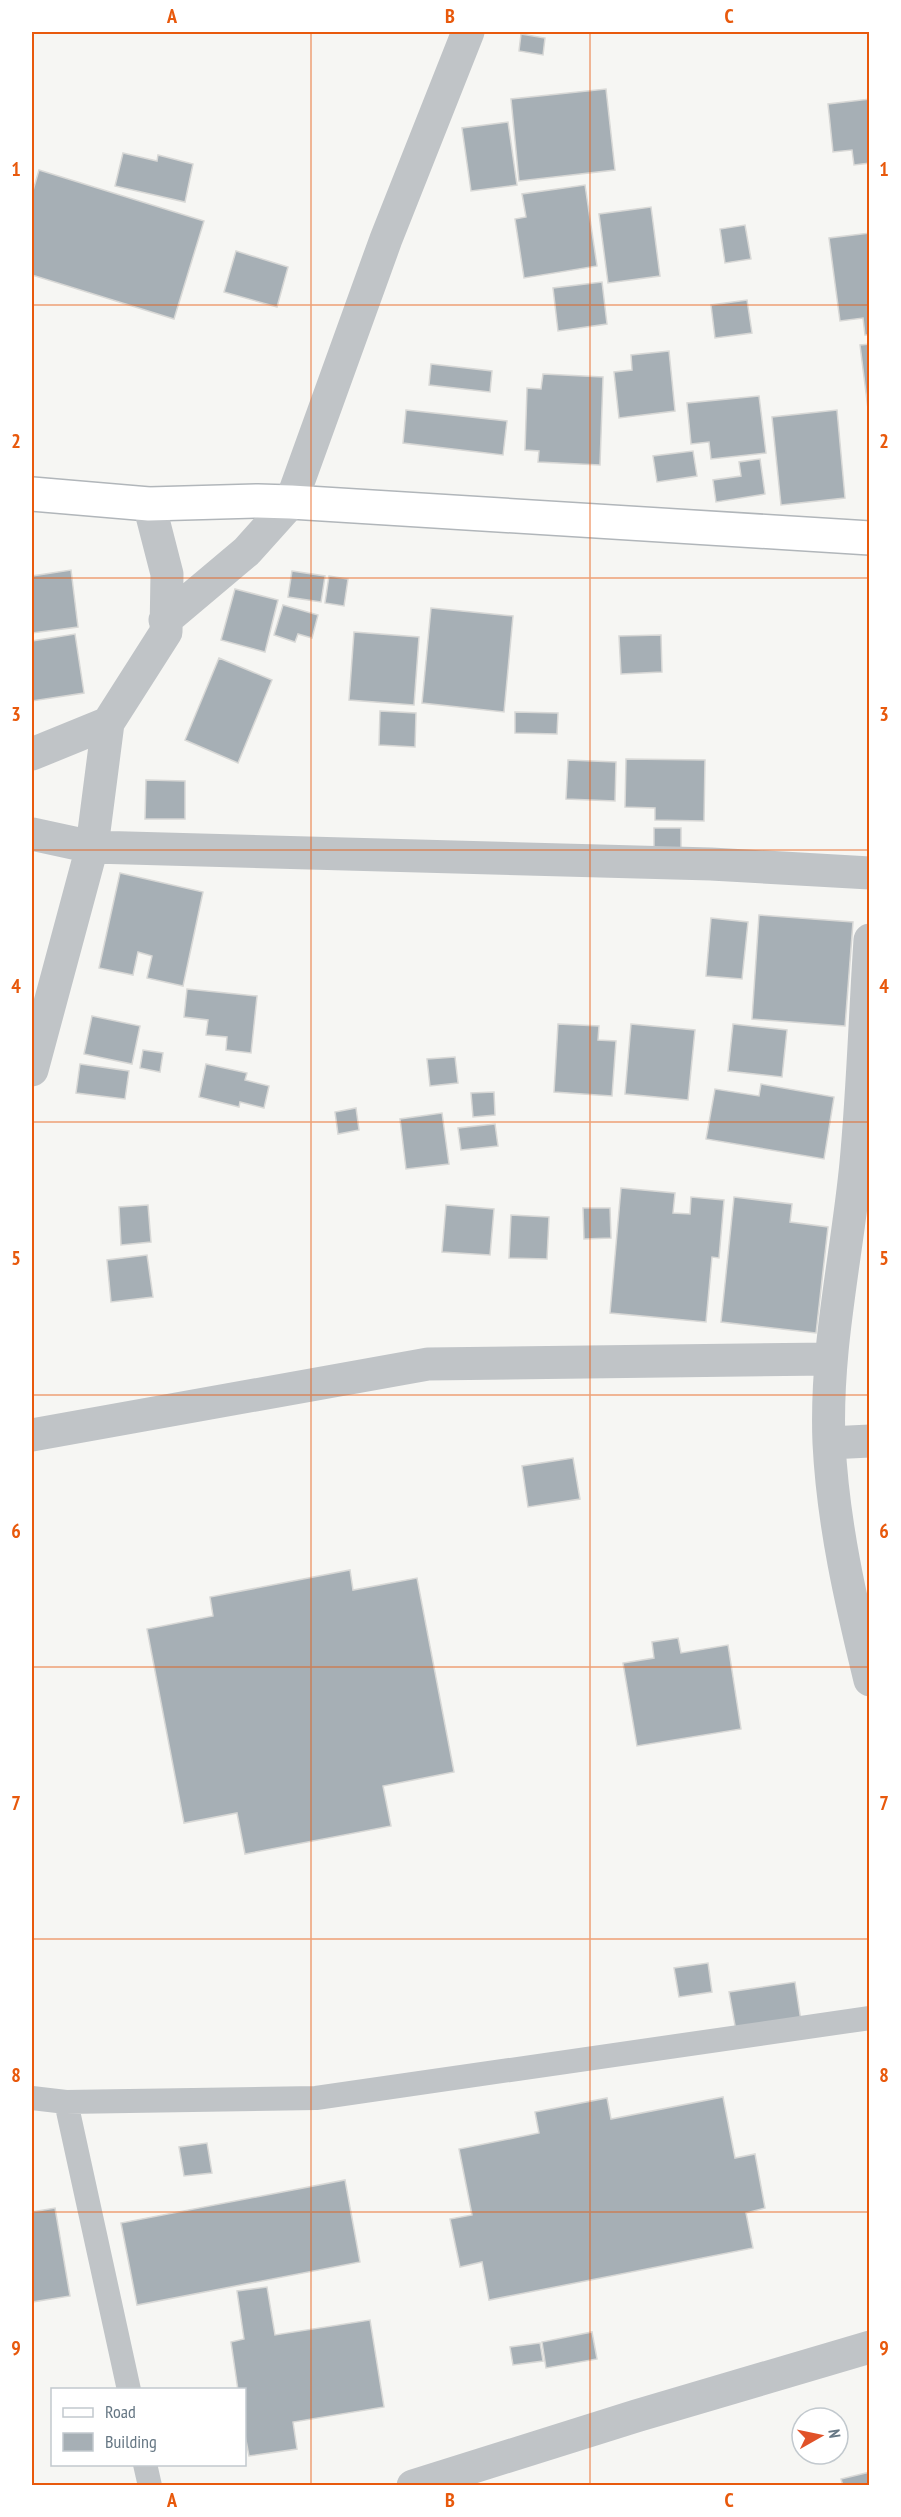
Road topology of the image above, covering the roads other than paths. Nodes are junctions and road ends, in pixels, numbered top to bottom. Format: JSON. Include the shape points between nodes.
{"nodes":[{"id":1,"x":468,"y":32,"type":"edge"},
{"id":2,"x":32,"y":494,"type":"edge"},
{"id":3,"x":291,"y":502,"type":"junction"},
{"id":4,"x":149,"y":504,"type":"junction"},
{"id":5,"x":870,"y":538,"type":"edge"},
{"id":6,"x":165,"y":620,"type":"junction"},
{"id":7,"x":108,"y":723,"type":"junction"},
{"id":8,"x":32,"y":754,"type":"edge"},
{"id":9,"x":32,"y":834,"type":"edge"},
{"id":10,"x":92,"y":847,"type":"junction"},
{"id":11,"x":870,"y":873,"type":"edge"},
{"id":12,"x":870,"y":940,"type":"edge"},
{"id":13,"x":32,"y":1070,"type":"edge"},
{"id":14,"x":863,"y":1163,"type":"edge"},
{"id":15,"x":830,"y":1359,"type":"junction"},
{"id":16,"x":32,"y":1435,"type":"edge"},
{"id":17,"x":870,"y":1441,"type":"edge"},
{"id":18,"x":829,"y":1443,"type":"junction"},
{"id":19,"x":870,"y":1680,"type":"edge"},
{"id":20,"x":870,"y":2018,"type":"edge"},
{"id":21,"x":32,"y":2098,"type":"edge"},
{"id":22,"x":66,"y":2102,"type":"junction"},
{"id":23,"x":870,"y":2347,"type":"edge"},
{"id":24,"x":129,"y":2388,"type":"edge"},
{"id":25,"x":145,"y":2466,"type":"edge"},
{"id":26,"x":150,"y":2486,"type":"edge"},
{"id":27,"x":413,"y":2486,"type":"edge"}],
"edges":[{"from":1,"to":3,"type":"street","via":[[386,239]]},
{"from":2,"to":4,"type":"main road"},
{"from":3,"to":4,"type":"main road"},
{"from":3,"to":5,"type":"main road"},
{"from":3,"to":6,"type":"street","via":[[247,551]]},
{"from":4,"to":6,"type":"street","via":[[167,574]]},
{"from":6,"to":7,"type":"street","via":[[165,632]]},
{"from":7,"to":8,"type":"street"},
{"from":7,"to":10,"type":"street"},
{"from":9,"to":10,"type":"street"},
{"from":10,"to":11,"type":"street","via":[[711,864]]},
{"from":10,"to":13,"type":"street"},
{"from":12,"to":14,"type":"street"},
{"from":14,"to":15,"type":"street"},
{"from":15,"to":16,"type":"street","via":[[428,1364]]},
{"from":15,"to":18,"type":"street"},
{"from":17,"to":18,"type":"street"},
{"from":18,"to":19,"type":"street","via":[[846,1580]]},
{"from":20,"to":22,"type":"lane","via":[[316,2098]]},
{"from":21,"to":22,"type":"lane"},
{"from":22,"to":24,"type":"lane"},
{"from":23,"to":27,"type":"street","via":[[636,2415]]},
{"from":25,"to":26,"type":"lane"}]}
